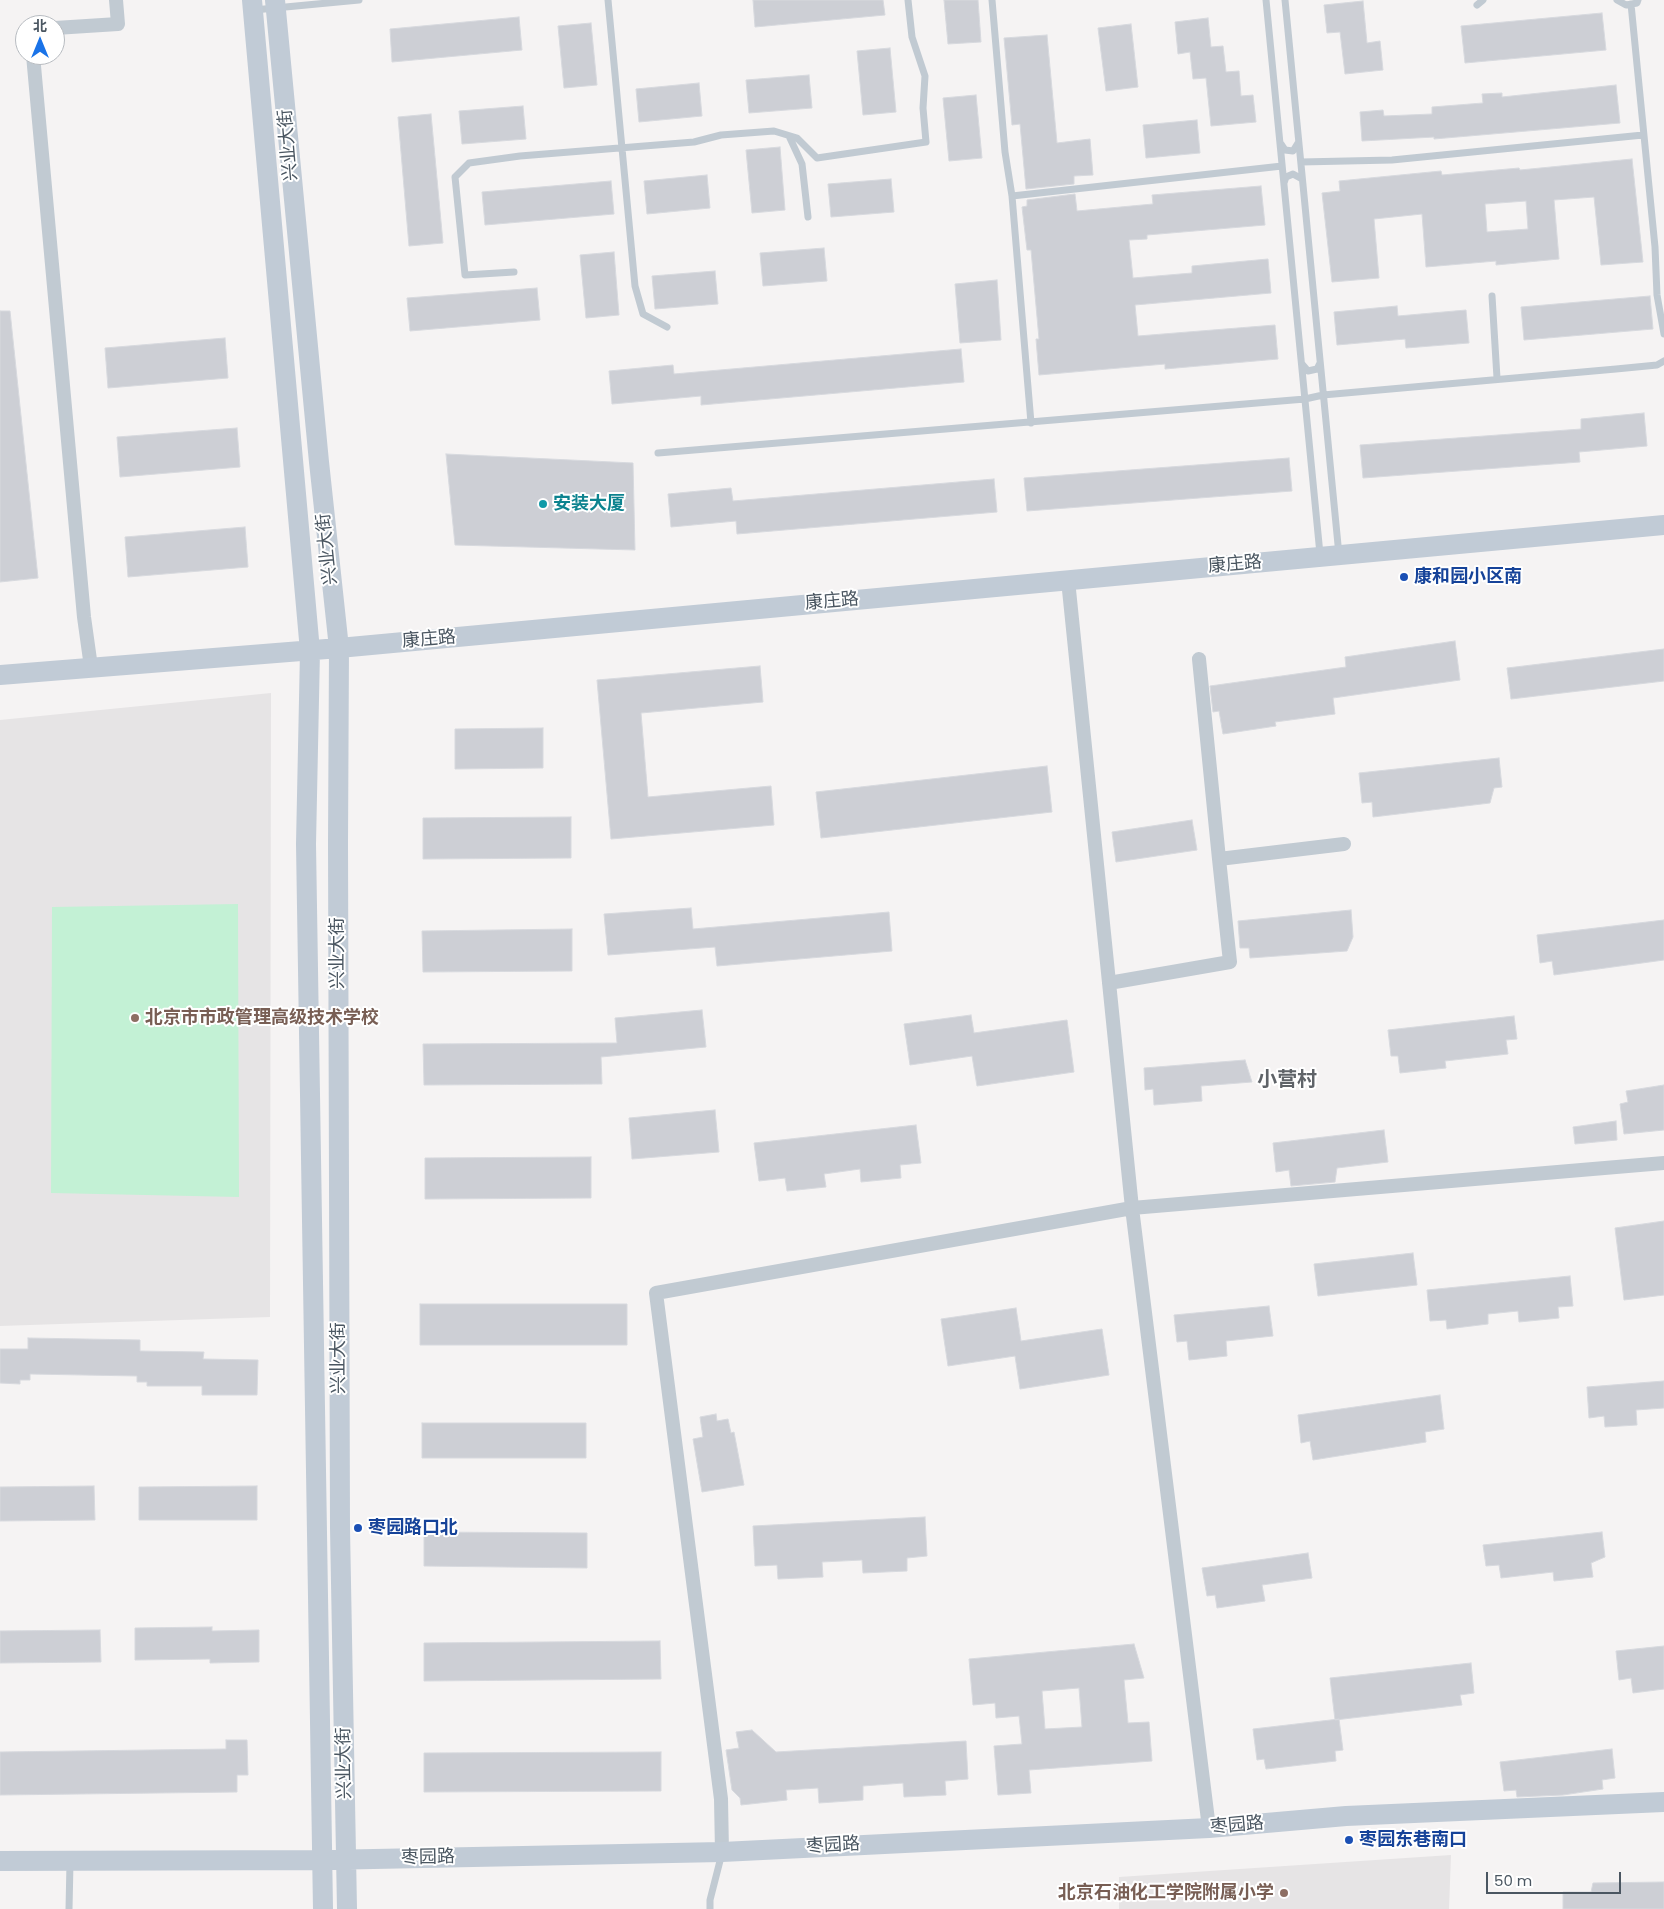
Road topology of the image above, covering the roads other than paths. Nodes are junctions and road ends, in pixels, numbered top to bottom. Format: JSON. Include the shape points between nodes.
{"nodes":[{"id":1,"x":116,"y":0,"type":"edge"},
{"id":2,"x":359,"y":0,"type":"edge"},
{"id":3,"x":608,"y":0,"type":"edge"},
{"id":4,"x":908,"y":0,"type":"edge"},
{"id":5,"x":992,"y":0,"type":"edge"},
{"id":6,"x":1266,"y":0,"type":"edge"},
{"id":7,"x":1285,"y":0,"type":"edge"},
{"id":8,"x":1617,"y":0,"type":"edge"},
{"id":9,"x":1638,"y":0,"type":"edge"},
{"id":10,"x":275,"y":4,"type":"edge"},
{"id":11,"x":1631,"y":4,"type":"junction"},
{"id":12,"x":253,"y":5,"type":"edge"},
{"id":13,"x":65,"y":27,"type":"edge"},
{"id":14,"x":34,"y":65,"type":"edge"},
{"id":15,"x":1643,"y":135,"type":"junction"},
{"id":16,"x":789,"y":136,"type":"junction"},
{"id":17,"x":1280,"y":142,"type":"junction"},
{"id":18,"x":1299,"y":142,"type":"junction"},
{"id":19,"x":621,"y":148,"type":"junction"},
{"id":20,"x":1301,"y":162,"type":"junction"},
{"id":21,"x":1282,"y":166,"type":"junction"},
{"id":22,"x":1302,"y":179,"type":"junction"},
{"id":23,"x":1284,"y":184,"type":"junction"},
{"id":24,"x":1012,"y":196,"type":"junction"},
{"id":25,"x":808,"y":217,"type":"dead end"},
{"id":26,"x":514,"y":272,"type":"dead end"},
{"id":27,"x":1492,"y":296,"type":"dead end"},
{"id":28,"x":667,"y":327,"type":"dead end"},
{"id":29,"x":1664,"y":334,"type":"edge"},
{"id":30,"x":1664,"y":361,"type":"edge"},
{"id":31,"x":1320,"y":363,"type":"junction"},
{"id":32,"x":1302,"y":364,"type":"junction"},
{"id":33,"x":1498,"y":378,"type":"junction"},
{"id":34,"x":1324,"y":394,"type":"junction"},
{"id":35,"x":1305,"y":399,"type":"junction"},
{"id":36,"x":1031,"y":423,"type":"junction"},
{"id":37,"x":658,"y":453,"type":"dead end"},
{"id":38,"x":1664,"y":525,"type":"edge"},
{"id":39,"x":1330,"y":556,"type":"junction"},
{"id":40,"x":1068,"y":580,"type":"junction"},
{"id":41,"x":339,"y":648,"type":"junction"},
{"id":42,"x":310,"y":650,"type":"junction"},
{"id":43,"x":1199,"y":659,"type":"dead end"},
{"id":44,"x":91,"y":667,"type":"junction"},
{"id":45,"x":0,"y":675,"type":"edge"},
{"id":46,"x":1344,"y":844,"type":"dead end"},
{"id":47,"x":1219,"y":859,"type":"junction"},
{"id":48,"x":1109,"y":983,"type":"junction"},
{"id":49,"x":1664,"y":1163,"type":"edge"},
{"id":50,"x":1132,"y":1208,"type":"junction"},
{"id":51,"x":1664,"y":1802,"type":"edge"},
{"id":52,"x":1209,"y":1828,"type":"junction"},
{"id":53,"x":722,"y":1852,"type":"junction"},
{"id":54,"x":324,"y":1860,"type":"junction"},
{"id":55,"x":347,"y":1860,"type":"junction"},
{"id":56,"x":0,"y":1861,"type":"edge"},
{"id":57,"x":70,"y":1862,"type":"junction"},
{"id":58,"x":69,"y":1909,"type":"edge"},
{"id":59,"x":323,"y":1909,"type":"edge"},
{"id":60,"x":347,"y":1909,"type":"edge"},
{"id":61,"x":710,"y":1909,"type":"edge"}],
"edges":[{"from":1,"to":13,"type":"street","via":[[118,24]]},
{"from":2,"to":10,"type":"lane"},
{"from":3,"to":19,"type":"lane"},
{"from":4,"to":16,"type":"lane","via":[[912,37],[925,76],[926,142],[817,158],[797,138]]},
{"from":5,"to":24,"type":"lane"},
{"from":6,"to":17,"type":"lane"},
{"from":7,"to":18,"type":"lane"},
{"from":8,"to":11,"type":"lane"},
{"from":9,"to":11,"type":"lane"},
{"from":10,"to":12,"type":"lane"},
{"from":10,"to":41,"type":"main road","name":"兴业大街"},
{"from":11,"to":15,"type":"lane"},
{"from":12,"to":42,"type":"main road","name":"兴业大街"},
{"from":14,"to":44,"type":"street"},
{"from":15,"to":20,"type":"lane","via":[[1392,160]]},
{"from":15,"to":29,"type":"lane","via":[[1656,247],[1657,295]]},
{"from":16,"to":19,"type":"lane","via":[[774,131]]},
{"from":16,"to":25,"type":"lane","via":[[802,164]]},
{"from":17,"to":18,"type":"lane","via":[[1285,150],[1293,150]]},
{"from":17,"to":21,"type":"lane"},
{"from":18,"to":20,"type":"lane"},
{"from":19,"to":26,"type":"lane","via":[[468,163],[455,177],[465,275]]},
{"from":19,"to":28,"type":"lane","via":[[635,286],[643,314]]},
{"from":20,"to":22,"type":"lane"},
{"from":21,"to":23,"type":"lane"},
{"from":21,"to":24,"type":"lane"},
{"from":22,"to":23,"type":"lane","via":[[1293,174],[1286,177]]},
{"from":22,"to":31,"type":"lane"},
{"from":23,"to":32,"type":"lane"},
{"from":24,"to":36,"type":"lane"},
{"from":27,"to":33,"type":"lane"},
{"from":30,"to":33,"type":"lane","via":[[1657,365]]},
{"from":31,"to":32,"type":"lane","via":[[1317,369],[1308,371]]},
{"from":31,"to":34,"type":"lane"},
{"from":32,"to":35,"type":"lane"},
{"from":33,"to":34,"type":"lane"},
{"from":34,"to":35,"type":"lane"},
{"from":34,"to":39,"type":"lane"},
{"from":35,"to":36,"type":"lane"},
{"from":35,"to":39,"type":"lane"},
{"from":36,"to":37,"type":"lane"},
{"from":38,"to":39,"type":"main road","name":"康庄路"},
{"from":39,"to":40,"type":"main road","name":"康庄路"},
{"from":40,"to":41,"type":"main road","name":"康庄路"},
{"from":40,"to":48,"type":"street"},
{"from":41,"to":42,"type":"main road","name":"康庄路"},
{"from":41,"to":55,"type":"main road","name":"兴业大街","via":[[340,1528]]},
{"from":42,"to":44,"type":"main road","name":"康庄路"},
{"from":42,"to":54,"type":"main road","name":"兴业大街","via":[[306,844]]},
{"from":43,"to":47,"type":"street"},
{"from":44,"to":45,"type":"main road","name":"康庄路"},
{"from":46,"to":47,"type":"street"},
{"from":47,"to":48,"type":"street","via":[[1230,962]]},
{"from":48,"to":50,"type":"street"},
{"from":49,"to":50,"type":"street"},
{"from":50,"to":52,"type":"street"},
{"from":50,"to":53,"type":"street","via":[[656,1293],[721,1799]]},
{"from":51,"to":52,"type":"main road","name":"枣园路","via":[[1346,1816]]},
{"from":52,"to":53,"type":"main road","name":"枣园路"},
{"from":53,"to":55,"type":"main road","name":"枣园路"},
{"from":53,"to":61,"type":"lane"},
{"from":54,"to":55,"type":"main road","name":"枣园路"},
{"from":54,"to":57,"type":"main road","name":"枣园路"},
{"from":54,"to":59,"type":"main road","name":"兴业大街"},
{"from":55,"to":60,"type":"main road","name":"兴业大街"},
{"from":56,"to":57,"type":"main road","name":"枣园路"},
{"from":57,"to":58,"type":"lane"}]}
